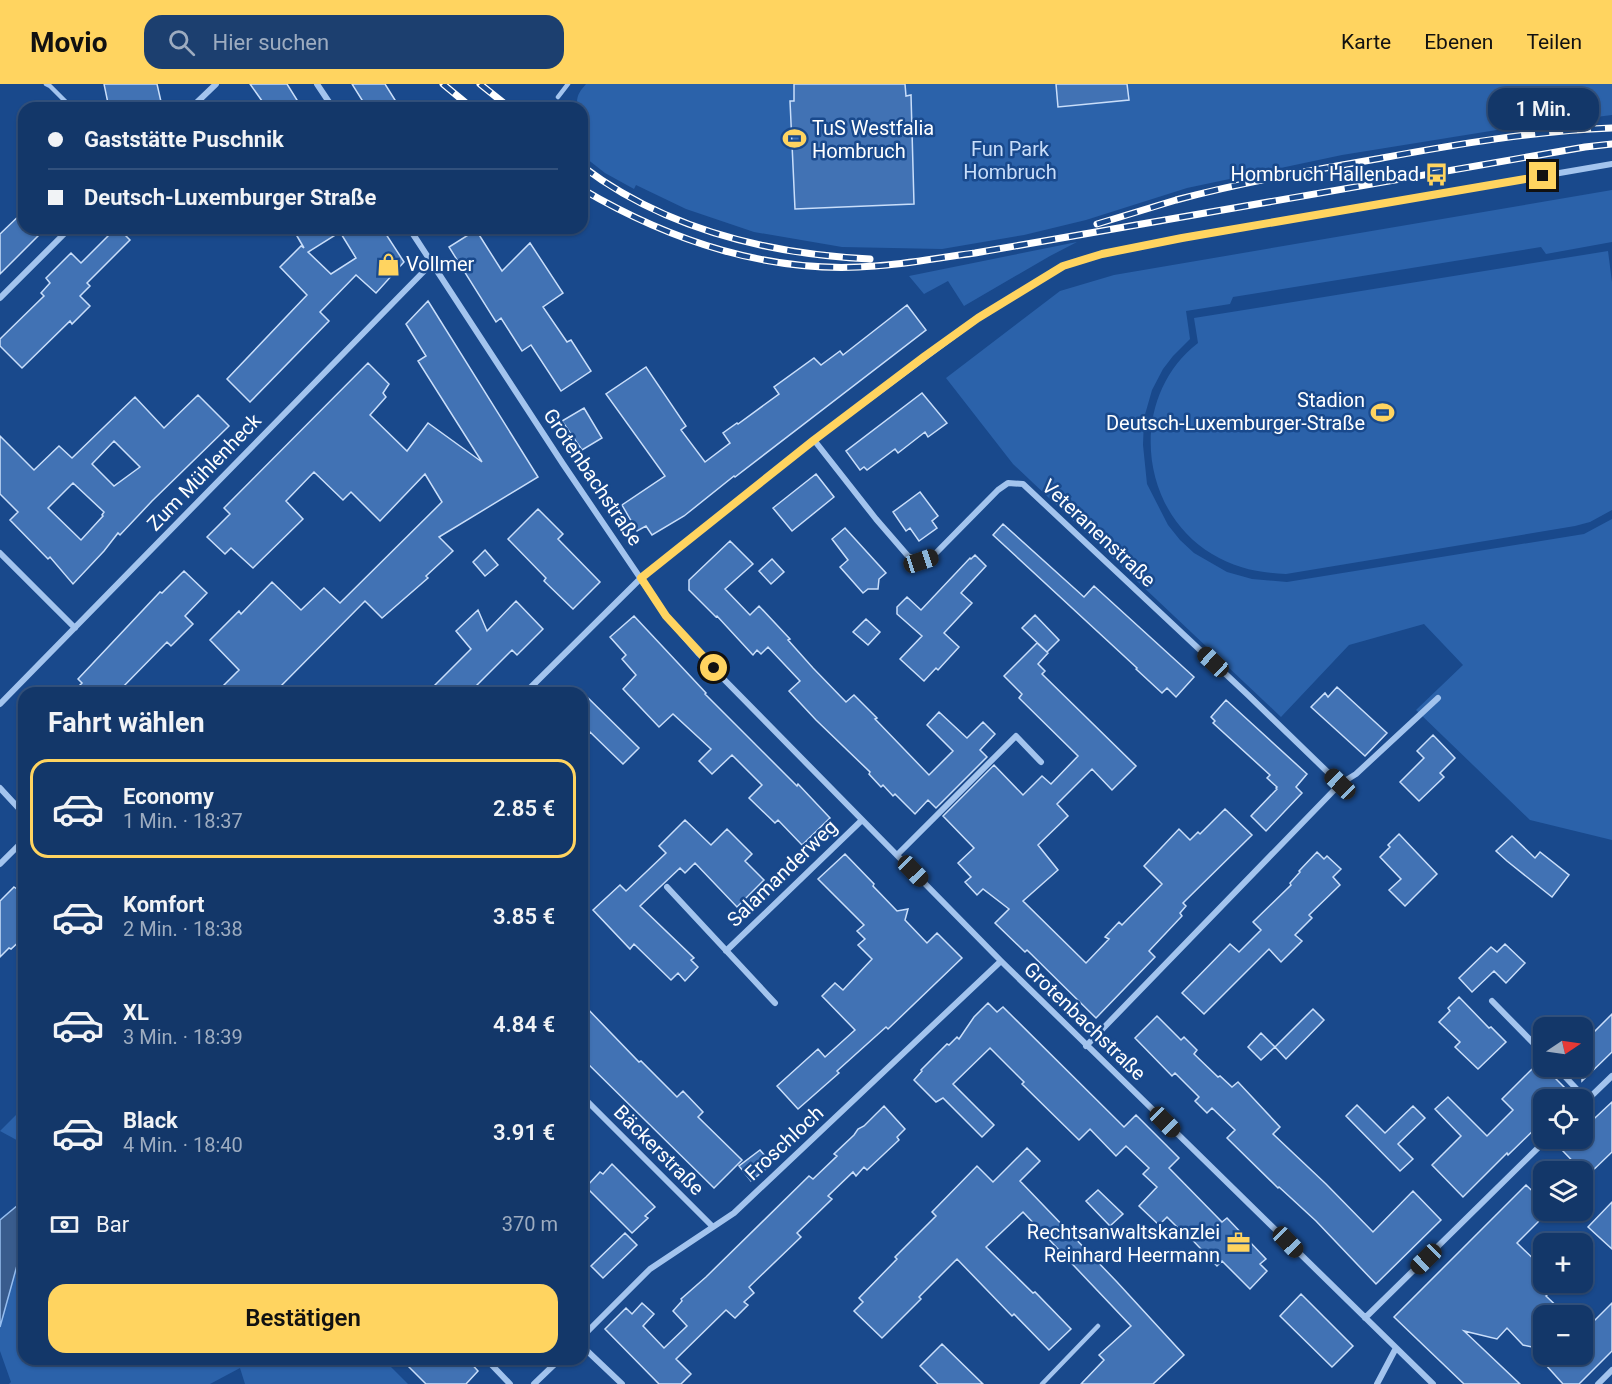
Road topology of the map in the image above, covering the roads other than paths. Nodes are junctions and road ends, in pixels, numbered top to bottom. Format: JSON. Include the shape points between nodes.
{"nodes":[{"id":1,"x":46,"y":84,"type":"edge"},
{"id":2,"x":216,"y":84,"type":"edge"},
{"id":3,"x":317,"y":84,"type":"edge"},
{"id":4,"x":568,"y":84,"type":"edge"},
{"id":5,"x":558,"y":97,"type":"dead end"},
{"id":6,"x":66,"y":102,"type":"edge"},
{"id":7,"x":197,"y":102,"type":"edge"},
{"id":8,"x":329,"y":102,"type":"edge"},
{"id":9,"x":1612,"y":164,"type":"edge"},
{"id":10,"x":64,"y":234,"type":"edge"},
{"id":11,"x":413,"y":234,"type":"edge"},
{"id":12,"x":432,"y":263,"type":"junction"},
{"id":13,"x":0,"y":298,"type":"edge"},
{"id":14,"x":814,"y":440,"type":"junction"},
{"id":15,"x":0,"y":553,"type":"edge"},
{"id":16,"x":641,"y":578,"type":"junction"},
{"id":17,"x":75,"y":628,"type":"junction"},
{"id":18,"x":531,"y":687,"type":"edge"},
{"id":19,"x":1438,"y":698,"type":"dead end"},
{"id":20,"x":0,"y":704,"type":"edge"},
{"id":21,"x":1041,"y":762,"type":"dead end"},
{"id":22,"x":1340,"y":784,"type":"junction"},
{"id":23,"x":0,"y":788,"type":"edge"},
{"id":24,"x":18,"y":808,"type":"edge"},
{"id":25,"x":862,"y":820,"type":"junction"},
{"id":26,"x":18,"y":846,"type":"edge"},
{"id":27,"x":897,"y":855,"type":"junction"},
{"id":28,"x":0,"y":864,"type":"edge"},
{"id":29,"x":667,"y":887,"type":"dead end"},
{"id":30,"x":726,"y":951,"type":"junction"},
{"id":31,"x":1001,"y":961,"type":"junction"},
{"id":32,"x":1492,"y":1000,"type":"dead end"},
{"id":33,"x":775,"y":1003,"type":"dead end"},
{"id":34,"x":1533,"y":1043,"type":"edge"},
{"id":35,"x":1086,"y":1046,"type":"junction"},
{"id":36,"x":1612,"y":1076,"type":"edge"},
{"id":37,"x":1564,"y":1077,"type":"edge"},
{"id":38,"x":1574,"y":1089,"type":"edge"},
{"id":39,"x":1593,"y":1094,"type":"edge"},
{"id":40,"x":588,"y":1102,"type":"edge"},
{"id":41,"x":1537,"y":1149,"type":"edge"},
{"id":42,"x":712,"y":1226,"type":"junction"},
{"id":43,"x":1365,"y":1318,"type":"junction"},
{"id":44,"x":1098,"y":1326,"type":"dead end"},
{"id":45,"x":588,"y":1331,"type":"edge"},
{"id":46,"x":1396,"y":1348,"type":"junction"},
{"id":47,"x":588,"y":1352,"type":"edge"},
{"id":48,"x":492,"y":1365,"type":"edge"},
{"id":49,"x":554,"y":1365,"type":"edge"},
{"id":50,"x":1612,"y":1370,"type":"edge"},
{"id":51,"x":510,"y":1384,"type":"edge"},
{"id":52,"x":534,"y":1384,"type":"edge"},
{"id":53,"x":622,"y":1384,"type":"edge"},
{"id":54,"x":1041,"y":1384,"type":"edge"},
{"id":55,"x":1377,"y":1384,"type":"edge"},
{"id":56,"x":1433,"y":1384,"type":"edge"},
{"id":57,"x":1598,"y":1384,"type":"edge"}],
"edges":[{"from":1,"to":6,"type":"lane"},
{"from":2,"to":7,"type":"street"},
{"from":3,"to":8,"type":"street"},
{"from":4,"to":5,"type":"lane"},
{"from":9,"to":14,"type":"street","via":[[1182,238],[1063,266],[978,318]]},
{"from":10,"to":13,"type":"street"},
{"from":11,"to":12,"type":"street","name":"Grotenbachstraße"},
{"from":12,"to":16,"type":"street","name":"Grotenbachstraße"},
{"from":12,"to":17,"type":"street","name":"Zum Mühlenheck"},
{"from":14,"to":16,"type":"street"},
{"from":14,"to":22,"type":"street","name":"Veteranenstraße","via":[[908,556],[921,561],[933,556],[998,490],[1008,483],[1023,484]]},
{"from":15,"to":17,"type":"street"},
{"from":16,"to":18,"type":"street"},
{"from":16,"to":25,"type":"street","name":"Grotenbachstraße","via":[[666,616],[699,654]]},
{"from":17,"to":20,"type":"street","name":"Zum Mühlenheck"},
{"from":19,"to":22,"type":"street","via":[[1356,774]]},
{"from":21,"to":27,"type":"street","via":[[1016,736]]},
{"from":22,"to":35,"type":"street"},
{"from":23,"to":24,"type":"street"},
{"from":25,"to":27,"type":"street","name":"Grotenbachstraße"},
{"from":25,"to":30,"type":"street","name":"Salamanderweg"},
{"from":26,"to":28,"type":"street"},
{"from":27,"to":31,"type":"street","name":"Grotenbachstraße"},
{"from":29,"to":30,"type":"street","name":"Salamanderweg"},
{"from":30,"to":33,"type":"street","name":"Salamanderweg"},
{"from":31,"to":35,"type":"street","name":"Grotenbachstraße"},
{"from":31,"to":42,"type":"street","name":"Froschloch","via":[[734,1213]]},
{"from":32,"to":34,"type":"street"},
{"from":35,"to":43,"type":"street","name":"Grotenbachstraße"},
{"from":36,"to":39,"type":"street"},
{"from":37,"to":38,"type":"street"},
{"from":40,"to":42,"type":"street","name":"Bäckerstraße"},
{"from":41,"to":43,"type":"street"},
{"from":42,"to":45,"type":"street","name":"Froschloch","via":[[650,1269]]},
{"from":43,"to":46,"type":"street","name":"Grotenbachstraße"},
{"from":44,"to":54,"type":"lane"},
{"from":46,"to":55,"type":"street"},
{"from":46,"to":56,"type":"street","name":"Grotenbachstraße"},
{"from":47,"to":53,"type":"street"},
{"from":48,"to":51,"type":"street"},
{"from":49,"to":52,"type":"street"},
{"from":50,"to":57,"type":"street"}]}
